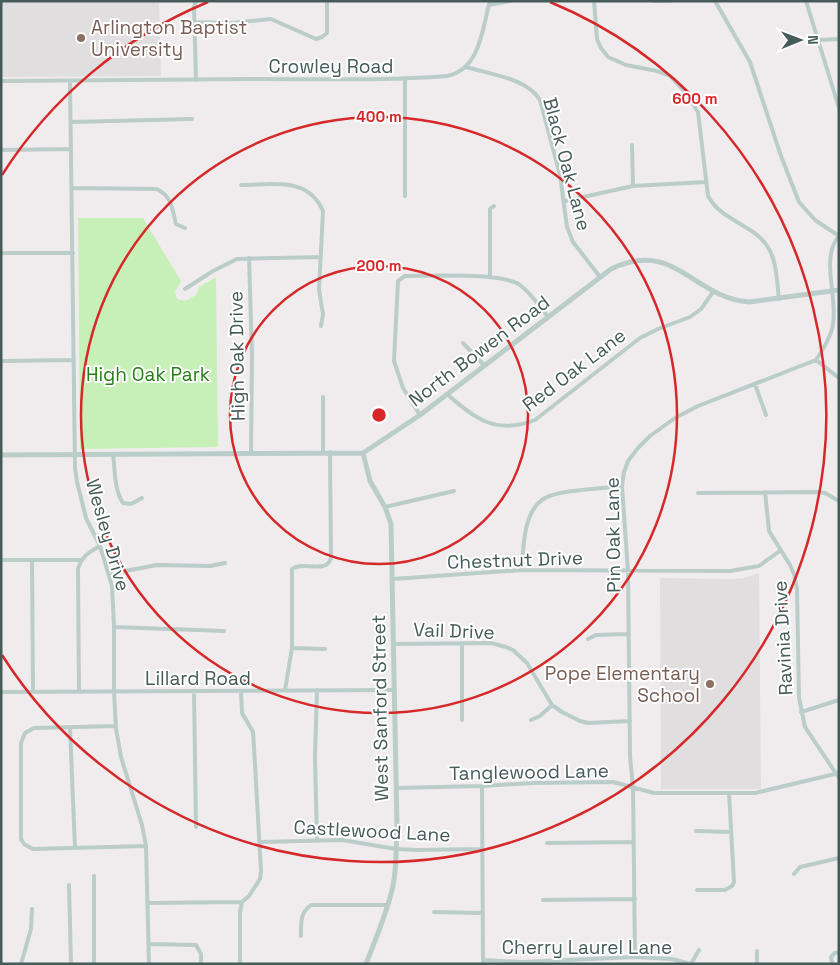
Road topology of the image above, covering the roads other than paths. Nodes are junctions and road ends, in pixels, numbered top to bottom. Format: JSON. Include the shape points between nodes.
{"nodes":[{"id":1,"x":196,"y":1,"type":"edge"},
{"id":2,"x":327,"y":1,"type":"edge"},
{"id":3,"x":510,"y":1,"type":"edge"},
{"id":4,"x":594,"y":1,"type":"edge"},
{"id":5,"x":654,"y":1,"type":"edge"},
{"id":6,"x":670,"y":1,"type":"edge"},
{"id":7,"x":715,"y":1,"type":"edge"},
{"id":8,"x":806,"y":1,"type":"edge"},
{"id":9,"x":490,"y":3,"type":"edge"},
{"id":10,"x":195,"y":22,"type":"junction"},
{"id":11,"x":839,"y":39,"type":"edge"},
{"id":12,"x":818,"y":40,"type":"junction"},
{"id":13,"x":466,"y":67,"type":"junction"},
{"id":14,"x":196,"y":80,"type":"junction"},
{"id":15,"x":405,"y":80,"type":"junction"},
{"id":16,"x":1,"y":81,"type":"edge"},
{"id":17,"x":70,"y":81,"type":"junction"},
{"id":18,"x":839,"y":108,"type":"edge"},
{"id":19,"x":192,"y":119,"type":"dead end"},
{"id":20,"x":71,"y":122,"type":"junction"},
{"id":21,"x":632,"y":145,"type":"dead end"},
{"id":22,"x":71,"y":149,"type":"junction"},
{"id":23,"x":1,"y":150,"type":"edge"},
{"id":24,"x":706,"y":182,"type":"junction"},
{"id":25,"x":241,"y":185,"type":"dead end"},
{"id":26,"x":633,"y":186,"type":"junction"},
{"id":27,"x":72,"y":188,"type":"junction"},
{"id":28,"x":405,"y":196,"type":"dead end"},
{"id":29,"x":564,"y":201,"type":"junction"},
{"id":30,"x":494,"y":206,"type":"dead end"},
{"id":31,"x":185,"y":228,"type":"dead end"},
{"id":32,"x":839,"y":236,"type":"edge"},
{"id":33,"x":1,"y":253,"type":"edge"},
{"id":34,"x":73,"y":253,"type":"junction"},
{"id":35,"x":319,"y":257,"type":"junction"},
{"id":36,"x":249,"y":258,"type":"junction"},
{"id":37,"x":490,"y":277,"type":"junction"},
{"id":38,"x":600,"y":277,"type":"junction"},
{"id":39,"x":185,"y":289,"type":"dead end"},
{"id":40,"x":836,"y":290,"type":"edge"},
{"id":41,"x":713,"y":292,"type":"junction"},
{"id":42,"x":779,"y":299,"type":"junction"},
{"id":43,"x":548,"y":317,"type":"junction"},
{"id":44,"x":320,"y":326,"type":"dead end"},
{"id":45,"x":463,"y":343,"type":"dead end"},
{"id":46,"x":74,"y":360,"type":"junction"},
{"id":47,"x":816,"y":360,"type":"junction"},
{"id":48,"x":1,"y":361,"type":"edge"},
{"id":49,"x":484,"y":365,"type":"junction"},
{"id":50,"x":839,"y":378,"type":"edge"},
{"id":51,"x":755,"y":384,"type":"junction"},
{"id":52,"x":447,"y":394,"type":"junction"},
{"id":53,"x":323,"y":397,"type":"dead end"},
{"id":54,"x":420,"y":415,"type":"junction"},
{"id":55,"x":766,"y":415,"type":"dead end"},
{"id":56,"x":330,"y":452,"type":"junction"},
{"id":57,"x":251,"y":453,"type":"junction"},
{"id":58,"x":322,"y":453,"type":"junction"},
{"id":59,"x":363,"y":453,"type":"junction"},
{"id":60,"x":113,"y":454,"type":"junction"},
{"id":61,"x":1,"y":455,"type":"edge"},
{"id":62,"x":75,"y":455,"type":"junction"},
{"id":63,"x":622,"y":486,"type":"junction"},
{"id":64,"x":454,"y":491,"type":"dead end"},
{"id":65,"x":765,"y":492,"type":"junction"},
{"id":66,"x":698,"y":493,"type":"dead end"},
{"id":67,"x":142,"y":498,"type":"dead end"},
{"id":68,"x":839,"y":502,"type":"edge"},
{"id":69,"x":385,"y":507,"type":"junction"},
{"id":70,"x":100,"y":546,"type":"junction"},
{"id":71,"x":781,"y":550,"type":"junction"},
{"id":72,"x":1,"y":560,"type":"edge"},
{"id":73,"x":32,"y":560,"type":"junction"},
{"id":74,"x":80,"y":560,"type":"junction"},
{"id":75,"x":224,"y":563,"type":"dead end"},
{"id":76,"x":522,"y":570,"type":"junction"},
{"id":77,"x":628,"y":571,"type":"junction"},
{"id":78,"x":109,"y":574,"type":"junction"},
{"id":79,"x":393,"y":579,"type":"junction"},
{"id":80,"x":114,"y":627,"type":"junction"},
{"id":81,"x":224,"y":631,"type":"dead end"},
{"id":82,"x":628,"y":634,"type":"junction"},
{"id":83,"x":588,"y":639,"type":"dead end"},
{"id":84,"x":393,"y":644,"type":"junction"},
{"id":85,"x":462,"y":644,"type":"junction"},
{"id":86,"x":292,"y":648,"type":"junction"},
{"id":87,"x":325,"y":649,"type":"dead end"},
{"id":88,"x":285,"y":690,"type":"junction"},
{"id":89,"x":317,"y":690,"type":"junction"},
{"id":90,"x":394,"y":690,"type":"junction"},
{"id":91,"x":194,"y":691,"type":"junction"},
{"id":92,"x":1,"y":692,"type":"edge"},
{"id":93,"x":33,"y":692,"type":"junction"},
{"id":94,"x":78,"y":692,"type":"junction"},
{"id":95,"x":114,"y":692,"type":"junction"},
{"id":96,"x":241,"y":692,"type":"junction"},
{"id":97,"x":839,"y":700,"type":"edge"},
{"id":98,"x":552,"y":705,"type":"junction"},
{"id":99,"x":801,"y":712,"type":"junction"},
{"id":100,"x":462,"y":720,"type":"dead end"},
{"id":101,"x":531,"y":720,"type":"dead end"},
{"id":102,"x":630,"y":721,"type":"junction"},
{"id":103,"x":116,"y":726,"type":"junction"},
{"id":104,"x":70,"y":728,"type":"junction"},
{"id":105,"x":838,"y":775,"type":"edge"},
{"id":106,"x":482,"y":786,"type":"junction"},
{"id":107,"x":396,"y":788,"type":"junction"},
{"id":108,"x":633,"y":788,"type":"junction"},
{"id":109,"x":729,"y":793,"type":"junction"},
{"id":110,"x":196,"y":827,"type":"dead end"},
{"id":111,"x":696,"y":831,"type":"dead end"},
{"id":112,"x":731,"y":832,"type":"junction"},
{"id":113,"x":317,"y":840,"type":"junction"},
{"id":114,"x":260,"y":842,"type":"junction"},
{"id":115,"x":634,"y":842,"type":"junction"},
{"id":116,"x":547,"y":843,"type":"dead end"},
{"id":117,"x":146,"y":846,"type":"junction"},
{"id":118,"x":75,"y":848,"type":"junction"},
{"id":119,"x":396,"y":849,"type":"junction"},
{"id":120,"x":482,"y":849,"type":"junction"},
{"id":121,"x":839,"y":858,"type":"edge"},
{"id":122,"x":794,"y":874,"type":"dead end"},
{"id":123,"x":94,"y":876,"type":"dead end"},
{"id":124,"x":69,"y":885,"type":"dead end"},
{"id":125,"x":697,"y":890,"type":"dead end"},
{"id":126,"x":635,"y":899,"type":"junction"},
{"id":127,"x":543,"y":900,"type":"dead end"},
{"id":128,"x":242,"y":902,"type":"junction"},
{"id":129,"x":148,"y":903,"type":"junction"},
{"id":130,"x":387,"y":905,"type":"junction"},
{"id":131,"x":32,"y":909,"type":"dead end"},
{"id":132,"x":434,"y":912,"type":"dead end"},
{"id":133,"x":482,"y":913,"type":"junction"},
{"id":134,"x":301,"y":936,"type":"dead end"},
{"id":135,"x":149,"y":944,"type":"junction"},
{"id":136,"x":699,"y":950,"type":"dead end"},
{"id":137,"x":757,"y":951,"type":"dead end"},
{"id":138,"x":839,"y":952,"type":"edge"},
{"id":139,"x":635,"y":957,"type":"junction"},
{"id":140,"x":592,"y":958,"type":"junction"},
{"id":141,"x":483,"y":962,"type":"edge"},
{"id":142,"x":21,"y":964,"type":"edge"},
{"id":143,"x":71,"y":964,"type":"edge"},
{"id":144,"x":94,"y":964,"type":"edge"},
{"id":145,"x":149,"y":964,"type":"edge"},
{"id":146,"x":201,"y":964,"type":"edge"},
{"id":147,"x":240,"y":964,"type":"edge"},
{"id":148,"x":366,"y":964,"type":"edge"},
{"id":149,"x":592,"y":964,"type":"edge"},
{"id":150,"x":691,"y":964,"type":"edge"},
{"id":151,"x":757,"y":964,"type":"edge"},
{"id":152,"x":832,"y":964,"type":"edge"}],
"edges":[{"from":1,"to":10,"type":"street"},
{"from":2,"to":10,"type":"street","via":[[327,34],[320,39],[271,19]]},
{"from":3,"to":9,"type":"street"},
{"from":4,"to":24,"type":"street","via":[[597,39],[608,57],[670,76],[698,112]]},
{"from":5,"to":6,"type":"street"},
{"from":7,"to":32,"type":"street","via":[[750,62],[799,202],[815,220]]},
{"from":8,"to":12,"type":"street"},
{"from":9,"to":13,"type":"street","via":[[477,50]]},
{"from":10,"to":14,"type":"street"},
{"from":11,"to":12,"type":"street"},
{"from":12,"to":18,"type":"street"},
{"from":13,"to":15,"type":"street","name":"Crowley Road","via":[[454,75]]},
{"from":13,"to":29,"type":"street","name":"Black Oak Lane","via":[[521,83],[536,94],[560,174]]},
{"from":14,"to":15,"type":"street","name":"Crowley Road"},
{"from":14,"to":17,"type":"street","name":"Crowley Road"},
{"from":15,"to":28,"type":"street"},
{"from":16,"to":17,"type":"street","name":"Crowley Road"},
{"from":17,"to":20,"type":"street","name":"Wesley Drive"},
{"from":19,"to":20,"type":"street"},
{"from":20,"to":22,"type":"street","name":"Wesley Drive"},
{"from":21,"to":26,"type":"street"},
{"from":22,"to":23,"type":"street"},
{"from":22,"to":27,"type":"street","name":"Wesley Drive"},
{"from":24,"to":26,"type":"street"},
{"from":24,"to":42,"type":"street","via":[[712,204],[758,235],[770,250]]},
{"from":25,"to":35,"type":"street","via":[[295,185],[313,194],[323,211]]},
{"from":26,"to":29,"type":"street"},
{"from":27,"to":31,"type":"street","via":[[157,189],[169,198],[176,224]]},
{"from":27,"to":34,"type":"street","name":"Wesley Drive"},
{"from":29,"to":38,"type":"street","name":"Black Oak Lane","via":[[567,228],[573,242]]},
{"from":30,"to":37,"type":"street","via":[[490,209]]},
{"from":32,"to":40,"type":"street","via":[[833,242],[830,273]]},
{"from":33,"to":34,"type":"street"},
{"from":34,"to":46,"type":"street","name":"Wesley Drive"},
{"from":35,"to":36,"type":"street"},
{"from":35,"to":44,"type":"street","via":[[318,290],[323,314]]},
{"from":36,"to":39,"type":"street","via":[[230,262]]},
{"from":36,"to":57,"type":"street","name":"High Oak Drive"},
{"from":37,"to":43,"type":"street","via":[[519,284]]},
{"from":37,"to":54,"type":"street","via":[[405,276],[398,281],[394,361],[403,388]]},
{"from":38,"to":41,"type":"street","name":"North Bowen Road","via":[[621,264],[633,261],[661,262],[686,273]]},
{"from":38,"to":43,"type":"street","name":"North Bowen Road"},
{"from":40,"to":42,"type":"street","name":"North Bowen Road"},
{"from":40,"to":47,"type":"street","via":[[833,325]]},
{"from":41,"to":42,"type":"street","name":"North Bowen Road","via":[[739,301]]},
{"from":41,"to":52,"type":"street","name":"Red Oak Lane","via":[[701,309],[690,317],[640,338],[530,422],[509,426],[481,421]]},
{"from":43,"to":49,"type":"street","name":"North Bowen Road"},
{"from":45,"to":49,"type":"street"},
{"from":46,"to":48,"type":"street"},
{"from":46,"to":62,"type":"street","name":"Wesley Drive"},
{"from":47,"to":50,"type":"street"},
{"from":47,"to":51,"type":"street","name":"Pin Oak Lane"},
{"from":49,"to":52,"type":"street","name":"North Bowen Road"},
{"from":51,"to":55,"type":"street"},
{"from":51,"to":63,"type":"street","name":"Pin Oak Lane","via":[[698,406],[650,436],[628,461]]},
{"from":52,"to":54,"type":"street","name":"North Bowen Road"},
{"from":53,"to":58,"type":"street"},
{"from":54,"to":59,"type":"street","name":"North Bowen Road"},
{"from":56,"to":58,"type":"street"},
{"from":56,"to":59,"type":"street"},
{"from":56,"to":86,"type":"street","via":[[331,558],[324,566],[298,565],[292,570]]},
{"from":57,"to":58,"type":"street"},
{"from":57,"to":60,"type":"street"},
{"from":59,"to":69,"type":"street","name":"West Sanford Street","via":[[370,481]]},
{"from":60,"to":62,"type":"street"},
{"from":60,"to":67,"type":"street","via":[[120,500],[127,504]]},
{"from":61,"to":62,"type":"street"},
{"from":62,"to":70,"type":"street","name":"Wesley Drive","via":[[77,482],[86,518]]},
{"from":63,"to":76,"type":"street","via":[[555,494],[540,502],[525,533]]},
{"from":63,"to":77,"type":"street","name":"Pin Oak Lane"},
{"from":64,"to":69,"type":"street"},
{"from":65,"to":66,"type":"street"},
{"from":65,"to":68,"type":"street","via":[[825,493]]},
{"from":65,"to":71,"type":"street","name":"Ravinia Drive","via":[[769,531]]},
{"from":69,"to":79,"type":"street","name":"West Sanford Street","via":[[391,524]]},
{"from":70,"to":74,"type":"street"},
{"from":70,"to":78,"type":"street","name":"Wesley Drive"},
{"from":71,"to":77,"type":"street","name":"Chestnut Drive","via":[[759,566],[748,569]]},
{"from":71,"to":99,"type":"street","name":"Ravinia Drive","via":[[794,574],[797,589]]},
{"from":72,"to":73,"type":"street"},
{"from":73,"to":74,"type":"street"},
{"from":73,"to":93,"type":"street"},
{"from":74,"to":94,"type":"street"},
{"from":75,"to":78,"type":"street","via":[[210,566],[157,565]]},
{"from":76,"to":77,"type":"street","name":"Chestnut Drive"},
{"from":76,"to":79,"type":"street","name":"Chestnut Drive"},
{"from":77,"to":82,"type":"street","name":"Pin Oak Lane"},
{"from":78,"to":80,"type":"street","name":"Wesley Drive"},
{"from":79,"to":84,"type":"street","name":"West Sanford Street"},
{"from":80,"to":81,"type":"street"},
{"from":80,"to":95,"type":"street","name":"Wesley Drive"},
{"from":82,"to":83,"type":"street","via":[[596,635]]},
{"from":82,"to":102,"type":"street","name":"Pin Oak Lane"},
{"from":84,"to":85,"type":"street","name":"Vail Drive"},
{"from":84,"to":90,"type":"street","name":"West Sanford Street"},
{"from":85,"to":98,"type":"street","name":"Vail Drive","via":[[490,644],[514,650],[527,663]]},
{"from":85,"to":100,"type":"street"},
{"from":86,"to":87,"type":"street"},
{"from":86,"to":88,"type":"street"},
{"from":88,"to":89,"type":"street","name":"Lillard Road"},
{"from":88,"to":96,"type":"street","name":"Lillard Road"},
{"from":89,"to":90,"type":"street","name":"Lillard Road"},
{"from":89,"to":113,"type":"street"},
{"from":90,"to":107,"type":"street","name":"West Sanford Street"},
{"from":91,"to":95,"type":"street","name":"Lillard Road"},
{"from":91,"to":96,"type":"street","name":"Lillard Road"},
{"from":91,"to":110,"type":"street"},
{"from":92,"to":93,"type":"street","name":"Lillard Road"},
{"from":93,"to":94,"type":"street","name":"Lillard Road"},
{"from":94,"to":95,"type":"street","name":"Lillard Road"},
{"from":95,"to":103,"type":"street","name":"Wesley Drive"},
{"from":96,"to":114,"type":"street","via":[[242,713],[252,732],[254,747]]},
{"from":97,"to":99,"type":"street"},
{"from":98,"to":101,"type":"street"},
{"from":98,"to":102,"type":"street","name":"Vail Drive","via":[[588,723]]},
{"from":99,"to":105,"type":"street","name":"Ravinia Drive","via":[[805,727]]},
{"from":102,"to":108,"type":"street","name":"Pin Oak Lane"},
{"from":103,"to":104,"type":"street"},
{"from":103,"to":117,"type":"street","name":"Wesley Drive","via":[[121,757]]},
{"from":104,"to":118,"type":"street"},
{"from":104,"to":118,"type":"street","via":[[34,728],[22,738],[21,839],[33,849]]},
{"from":105,"to":109,"type":"street","name":"Tanglewood Lane","via":[[770,791]]},
{"from":106,"to":107,"type":"street","name":"Tanglewood Lane"},
{"from":106,"to":108,"type":"street","name":"Tanglewood Lane","via":[[613,782]]},
{"from":106,"to":120,"type":"street"},
{"from":107,"to":119,"type":"street","name":"West Sanford Street"},
{"from":108,"to":109,"type":"street","name":"Tanglewood Lane","via":[[654,793]]},
{"from":108,"to":115,"type":"street","name":"Pin Oak Lane"},
{"from":109,"to":112,"type":"street"},
{"from":111,"to":112,"type":"street"},
{"from":112,"to":125,"type":"street","via":[[732,886],[725,890]]},
{"from":113,"to":114,"type":"street","name":"Castlewood Lane"},
{"from":113,"to":119,"type":"street","name":"Castlewood Lane","via":[[342,840]]},
{"from":114,"to":128,"type":"street","via":[[260,879]]},
{"from":115,"to":116,"type":"street"},
{"from":115,"to":126,"type":"street","name":"Pin Oak Lane"},
{"from":117,"to":118,"type":"street"},
{"from":117,"to":129,"type":"street","name":"Wesley Drive"},
{"from":119,"to":120,"type":"street","name":"Castlewood Lane"},
{"from":119,"to":130,"type":"street","name":"West Sanford Street","via":[[393,886]]},
{"from":120,"to":133,"type":"street"},
{"from":121,"to":122,"type":"street","via":[[800,867]]},
{"from":123,"to":144,"type":"street"},
{"from":124,"to":143,"type":"street"},
{"from":126,"to":127,"type":"street"},
{"from":126,"to":139,"type":"street","name":"Pin Oak Lane"},
{"from":128,"to":129,"type":"street"},
{"from":128,"to":147,"type":"street"},
{"from":129,"to":135,"type":"street","name":"Wesley Drive"},
{"from":130,"to":134,"type":"street","via":[[311,905],[302,915]]},
{"from":130,"to":148,"type":"street","name":"West Sanford Street"},
{"from":131,"to":142,"type":"street","via":[[31,929]]},
{"from":132,"to":133,"type":"street"},
{"from":133,"to":141,"type":"street"},
{"from":135,"to":145,"type":"street","name":"Wesley Drive"},
{"from":135,"to":146,"type":"street","via":[[196,945],[200,948]]},
{"from":136,"to":150,"type":"street"},
{"from":137,"to":151,"type":"street"},
{"from":138,"to":152,"type":"street","via":[[831,958]]},
{"from":139,"to":140,"type":"street","name":"Cherry Laurel Lane"},
{"from":139,"to":150,"type":"street","name":"Cherry Laurel Lane","via":[[672,958]]},
{"from":140,"to":141,"type":"street","name":"Cherry Laurel Lane"},
{"from":140,"to":149,"type":"street"}]}
